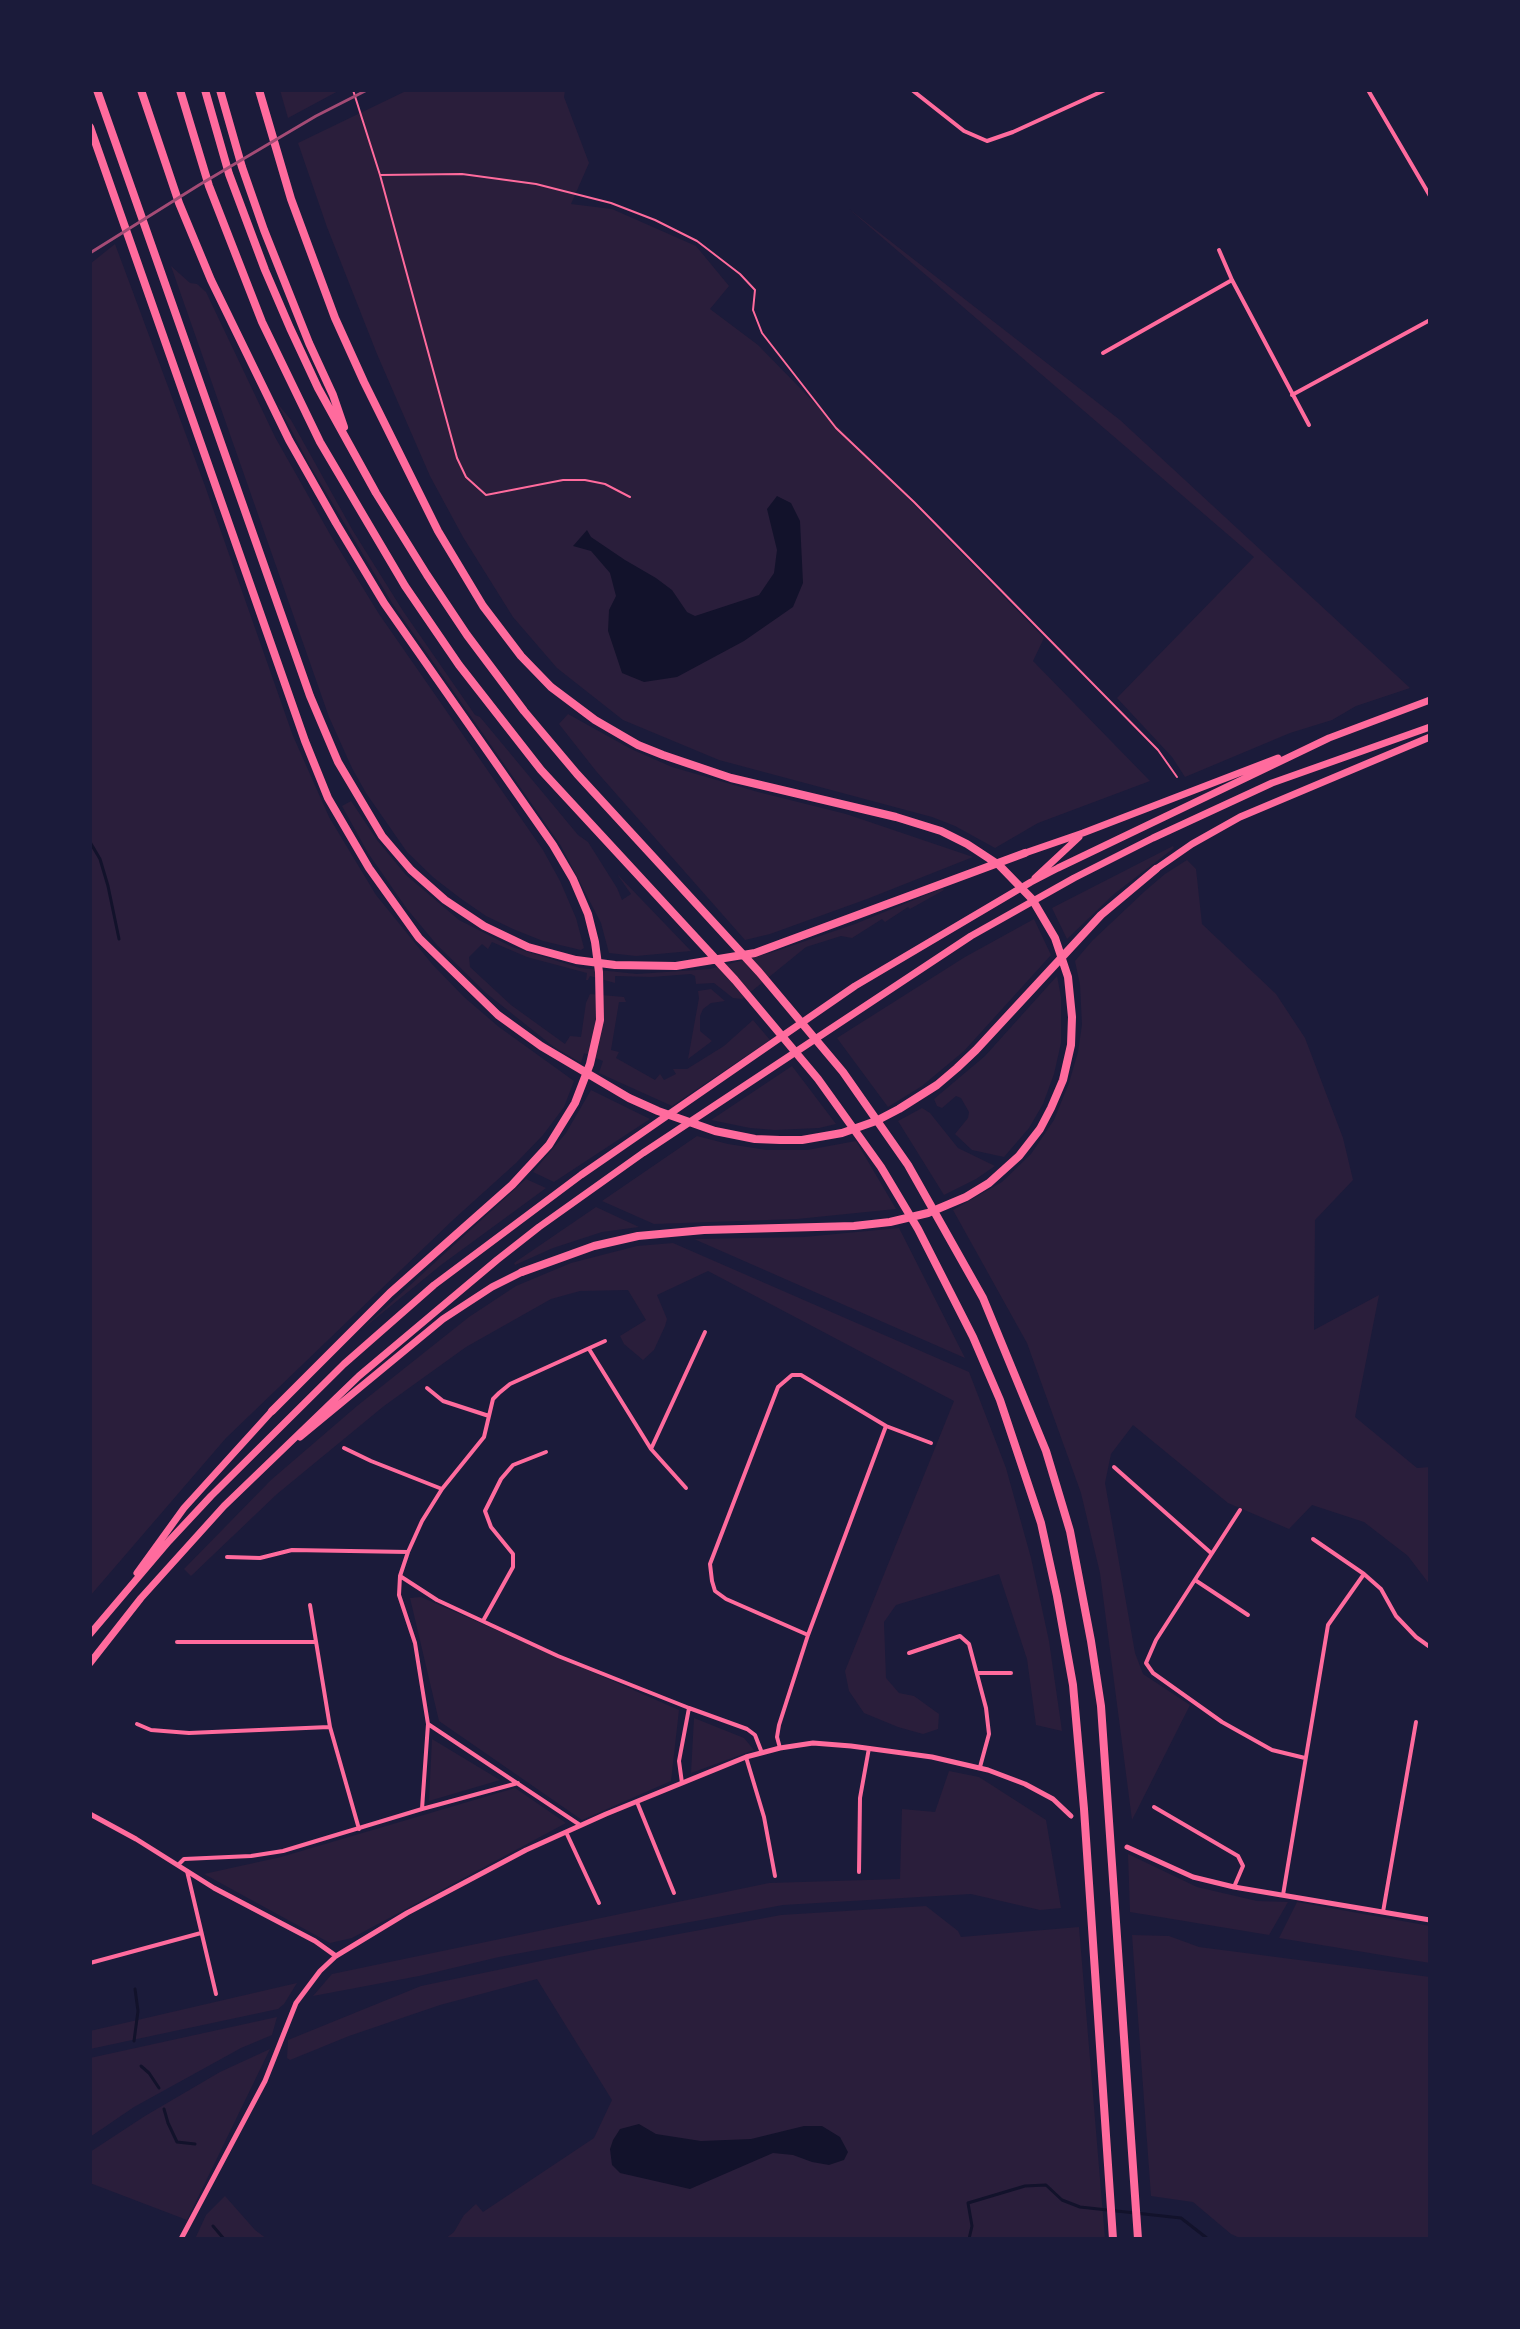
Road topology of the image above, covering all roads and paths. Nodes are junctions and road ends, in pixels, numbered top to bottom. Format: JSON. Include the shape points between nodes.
{"nodes":[{"id":1,"x":97,"y":90,"type":"edge"},
{"id":2,"x":141,"y":90,"type":"edge"},
{"id":3,"x":180,"y":90,"type":"edge"},
{"id":4,"x":220,"y":90,"type":"edge"},
{"id":5,"x":259,"y":90,"type":"edge"},
{"id":6,"x":353,"y":90,"type":"edge"},
{"id":7,"x":912,"y":90,"type":"edge"},
{"id":8,"x":1105,"y":90,"type":"edge"},
{"id":9,"x":1368,"y":90,"type":"edge"},
{"id":10,"x":205,"y":91,"type":"edge"},
{"id":11,"x":90,"y":127,"type":"edge"},
{"id":12,"x":380,"y":175,"type":"junction"},
{"id":13,"x":1430,"y":196,"type":"edge"},
{"id":14,"x":1219,"y":250,"type":"dead end"},
{"id":15,"x":1232,"y":280,"type":"junction"},
{"id":16,"x":1430,"y":320,"type":"edge"},
{"id":17,"x":1103,"y":353,"type":"dead end"},
{"id":18,"x":1292,"y":395,"type":"junction"},
{"id":19,"x":1309,"y":425,"type":"dead end"},
{"id":20,"x":351,"y":446,"type":"junction"},
{"id":21,"x":630,"y":497,"type":"dead end"},
{"id":22,"x":1430,"y":700,"type":"edge"},
{"id":23,"x":1430,"y":727,"type":"edge"},
{"id":24,"x":1430,"y":737,"type":"edge"},
{"id":25,"x":1329,"y":738,"type":"junction"},
{"id":26,"x":1177,"y":777,"type":"dead end"},
{"id":27,"x":1083,"y":833,"type":"junction"},
{"id":28,"x":1025,"y":853,"type":"joint"},
{"id":29,"x":1156,"y":869,"type":"joint"},
{"id":30,"x":1031,"y":882,"type":"junction"},
{"id":31,"x":522,"y":1272,"type":"joint"},
{"id":32,"x":705,"y":1332,"type":"dead end"},
{"id":33,"x":605,"y":1341,"type":"dead end"},
{"id":34,"x":589,"y":1349,"type":"junction"},
{"id":35,"x":427,"y":1388,"type":"dead end"},
{"id":36,"x":272,"y":1411,"type":"joint"},
{"id":37,"x":489,"y":1416,"type":"junction"},
{"id":38,"x":886,"y":1426,"type":"junction"},
{"id":39,"x":931,"y":1443,"type":"dead end"},
{"id":40,"x":344,"y":1448,"type":"dead end"},
{"id":41,"x":651,"y":1449,"type":"junction"},
{"id":42,"x":546,"y":1452,"type":"dead end"},
{"id":43,"x":266,"y":1463,"type":"junction"},
{"id":44,"x":1114,"y":1467,"type":"dead end"},
{"id":45,"x":686,"y":1488,"type":"dead end"},
{"id":46,"x":442,"y":1489,"type":"junction"},
{"id":47,"x":1240,"y":1510,"type":"dead end"},
{"id":48,"x":1313,"y":1539,"type":"dead end"},
{"id":49,"x":408,"y":1552,"type":"junction"},
{"id":50,"x":1212,"y":1553,"type":"junction"},
{"id":51,"x":227,"y":1557,"type":"dead end"},
{"id":52,"x":1364,"y":1574,"type":"junction"},
{"id":53,"x":400,"y":1576,"type":"junction"},
{"id":54,"x":1195,"y":1580,"type":"junction"},
{"id":55,"x":128,"y":1588,"type":"junction"},
{"id":56,"x":310,"y":1605,"type":"dead end"},
{"id":57,"x":1248,"y":1615,"type":"dead end"},
{"id":58,"x":483,"y":1621,"type":"junction"},
{"id":59,"x":90,"y":1634,"type":"edge"},
{"id":60,"x":808,"y":1635,"type":"junction"},
{"id":61,"x":177,"y":1642,"type":"dead end"},
{"id":62,"x":315,"y":1642,"type":"junction"},
{"id":63,"x":1430,"y":1647,"type":"edge"},
{"id":64,"x":909,"y":1653,"type":"dead end"},
{"id":65,"x":90,"y":1663,"type":"edge"},
{"id":66,"x":978,"y":1673,"type":"junction"},
{"id":67,"x":1011,"y":1673,"type":"dead end"},
{"id":68,"x":689,"y":1708,"type":"junction"},
{"id":69,"x":1416,"y":1722,"type":"dead end"},
{"id":70,"x":137,"y":1724,"type":"dead end"},
{"id":71,"x":428,"y":1724,"type":"junction"},
{"id":72,"x":330,"y":1727,"type":"junction"},
{"id":73,"x":780,"y":1748,"type":"junction"},
{"id":74,"x":869,"y":1748,"type":"junction"},
{"id":75,"x":762,"y":1753,"type":"junction"},
{"id":76,"x":746,"y":1757,"type":"junction"},
{"id":77,"x":1305,"y":1758,"type":"junction"},
{"id":78,"x":980,"y":1768,"type":"junction"},
{"id":79,"x":518,"y":1783,"type":"junction"},
{"id":80,"x":682,"y":1783,"type":"junction"},
{"id":81,"x":637,"y":1802,"type":"junction"},
{"id":82,"x":1154,"y":1807,"type":"dead end"},
{"id":83,"x":422,"y":1809,"type":"junction"},
{"id":84,"x":90,"y":1814,"type":"edge"},
{"id":85,"x":1071,"y":1816,"type":"dead end"},
{"id":86,"x":580,"y":1825,"type":"junction"},
{"id":87,"x":359,"y":1829,"type":"junction"},
{"id":88,"x":566,"y":1832,"type":"junction"},
{"id":89,"x":1127,"y":1847,"type":"dead end"},
{"id":90,"x":178,"y":1865,"type":"junction"},
{"id":91,"x":187,"y":1871,"type":"junction"},
{"id":92,"x":859,"y":1872,"type":"dead end"},
{"id":93,"x":775,"y":1876,"type":"dead end"},
{"id":94,"x":1234,"y":1887,"type":"junction"},
{"id":95,"x":674,"y":1893,"type":"dead end"},
{"id":96,"x":1283,"y":1895,"type":"junction"},
{"id":97,"x":599,"y":1903,"type":"dead end"},
{"id":98,"x":1383,"y":1912,"type":"junction"},
{"id":99,"x":1430,"y":1920,"type":"edge"},
{"id":100,"x":201,"y":1933,"type":"junction"},
{"id":101,"x":336,"y":1956,"type":"junction"},
{"id":102,"x":90,"y":1963,"type":"edge"},
{"id":103,"x":216,"y":1994,"type":"dead end"},
{"id":104,"x":1113,"y":2236,"type":"edge"},
{"id":105,"x":181,"y":2239,"type":"edge"},
{"id":106,"x":1138,"y":2239,"type":"edge"}],
"edges":[{"from":1,"to":28,"type":"highway","via":[[310,696],[338,762],[382,836],[445,900],[528,947],[576,960],[676,966],[755,953]]},
{"from":2,"to":36,"type":"highway","via":[[211,280],[289,440],[384,603],[553,845],[588,914],[600,990],[600,1020],[590,1064],[549,1145]]},
{"from":3,"to":104,"type":"highway","via":[[209,186],[262,322],[320,442],[405,586],[541,770],[735,980],[818,1079],[881,1167],[973,1337],[1041,1523],[1073,1685]]},
{"from":4,"to":20,"type":"highway","via":[[286,287]]},
{"from":5,"to":31,"type":"highway","via":[[335,318],[403,465],[470,586],[535,671],[573,705],[638,745],[731,778],[925,826],[980,851],[1038,908],[1068,977],[1071,1045],[1051,1108],[1019,1156],[966,1197],[890,1222],[638,1236]]},
{"from":6,"to":12,"type":"lane"},
{"from":7,"to":8,"type":"street","via":[[964,131],[987,141]]},
{"from":9,"to":13,"type":"street"},
{"from":10,"to":20,"type":"highway","via":[[260,258],[318,388]]},
{"from":11,"to":29,"type":"highway","via":[[328,798],[419,938],[498,1015],[541,1046],[588,1076],[702,1127],[755,1139],[802,1140],[842,1133],[876,1121],[937,1085],[1101,915]]},
{"from":12,"to":21,"type":"lane","via":[[466,477],[486,495],[585,480]]},
{"from":12,"to":26,"type":"lane","via":[[462,174],[536,184],[611,203],[707,248],[755,290],[753,310],[762,333],[836,428],[1158,750]]},
{"from":14,"to":15,"type":"street"},
{"from":15,"to":17,"type":"street"},
{"from":15,"to":18,"type":"street"},
{"from":16,"to":18,"type":"street"},
{"from":18,"to":19,"type":"street"},
{"from":20,"to":106,"type":"highway","via":[[427,575],[524,711],[843,1072],[908,1165],[983,1298],[1046,1451],[1070,1531],[1101,1706]]},
{"from":22,"to":25,"type":"highway"},
{"from":23,"to":43,"type":"highway","via":[[1228,802],[971,936],[539,1227],[399,1339]]},
{"from":24,"to":29,"type":"highway","via":[[1240,817]]},
{"from":25,"to":27,"type":"highway"},
{"from":25,"to":30,"type":"highway"},
{"from":27,"to":28,"type":"highway"},
{"from":27,"to":30,"type":"highway"},
{"from":30,"to":55,"type":"highway","via":[[837,998],[581,1175],[434,1285],[268,1437]]},
{"from":31,"to":43,"type":"highway","via":[[443,1319]]},
{"from":32,"to":41,"type":"street"},
{"from":33,"to":34,"type":"street"},
{"from":34,"to":37,"type":"street","via":[[510,1384],[493,1399]]},
{"from":34,"to":41,"type":"street"},
{"from":35,"to":37,"type":"street","via":[[443,1401]]},
{"from":36,"to":55,"type":"highway","via":[[184,1508]]},
{"from":37,"to":46,"type":"street","via":[[484,1437]]},
{"from":38,"to":39,"type":"street"},
{"from":38,"to":60,"type":"street"},
{"from":38,"to":60,"type":"street","via":[[801,1375],[792,1375],[778,1387],[710,1564],[715,1591],[726,1599]]},
{"from":40,"to":46,"type":"street"},
{"from":41,"to":45,"type":"street"},
{"from":42,"to":58,"type":"street","via":[[513,1465],[485,1511],[513,1554],[513,1567]]},
{"from":43,"to":65,"type":"highway","via":[[182,1552]]},
{"from":44,"to":50,"type":"street"},
{"from":46,"to":49,"type":"street"},
{"from":47,"to":50,"type":"street"},
{"from":48,"to":52,"type":"street"},
{"from":49,"to":51,"type":"street","via":[[292,1550],[260,1558]]},
{"from":49,"to":53,"type":"street"},
{"from":50,"to":54,"type":"street"},
{"from":52,"to":63,"type":"street","via":[[1381,1589],[1396,1616]]},
{"from":52,"to":77,"type":"street","via":[[1328,1625]]},
{"from":53,"to":58,"type":"street"},
{"from":53,"to":71,"type":"street","via":[[399,1595],[415,1643]]},
{"from":54,"to":57,"type":"street"},
{"from":54,"to":77,"type":"street","via":[[1146,1663],[1222,1722],[1272,1750]]},
{"from":55,"to":59,"type":"highway"},
{"from":56,"to":62,"type":"street"},
{"from":58,"to":68,"type":"street"},
{"from":60,"to":73,"type":"street","via":[[779,1725]]},
{"from":61,"to":62,"type":"street"},
{"from":62,"to":72,"type":"street"},
{"from":64,"to":66,"type":"street","via":[[960,1636],[969,1644]]},
{"from":66,"to":67,"type":"street"},
{"from":66,"to":78,"type":"street","via":[[989,1734]]},
{"from":68,"to":75,"type":"street","via":[[747,1729]]},
{"from":68,"to":80,"type":"street","via":[[679,1761]]},
{"from":69,"to":98,"type":"street"},
{"from":70,"to":72,"type":"street","via":[[189,1733]]},
{"from":71,"to":79,"type":"street"},
{"from":71,"to":83,"type":"street"},
{"from":72,"to":87,"type":"street"},
{"from":73,"to":74,"type":"street","via":[[813,1743]]},
{"from":73,"to":75,"type":"street"},
{"from":74,"to":78,"type":"street"},
{"from":74,"to":92,"type":"street","via":[[860,1798]]},
{"from":75,"to":76,"type":"street"},
{"from":76,"to":80,"type":"street"},
{"from":76,"to":93,"type":"street"},
{"from":77,"to":96,"type":"street"},
{"from":78,"to":85,"type":"street","via":[[1025,1784]]},
{"from":79,"to":83,"type":"street"},
{"from":79,"to":86,"type":"street"},
{"from":80,"to":81,"type":"street"},
{"from":81,"to":86,"type":"street"},
{"from":81,"to":95,"type":"street"},
{"from":82,"to":94,"type":"street","via":[[1238,1856],[1243,1866]]},
{"from":83,"to":87,"type":"street"},
{"from":84,"to":90,"type":"street"},
{"from":86,"to":88,"type":"street"},
{"from":87,"to":90,"type":"street","via":[[283,1851],[184,1859]]},
{"from":88,"to":97,"type":"street"},
{"from":88,"to":101,"type":"street","via":[[483,1872]]},
{"from":89,"to":94,"type":"street","via":[[1193,1877]]},
{"from":90,"to":91,"type":"street"},
{"from":91,"to":100,"type":"street"},
{"from":91,"to":101,"type":"street"},
{"from":94,"to":96,"type":"street"},
{"from":96,"to":98,"type":"street"},
{"from":98,"to":99,"type":"street"},
{"from":100,"to":102,"type":"street"},
{"from":100,"to":103,"type":"street"},
{"from":101,"to":105,"type":"street","via":[[309,1984],[288,2021],[274,2061]]}]}
